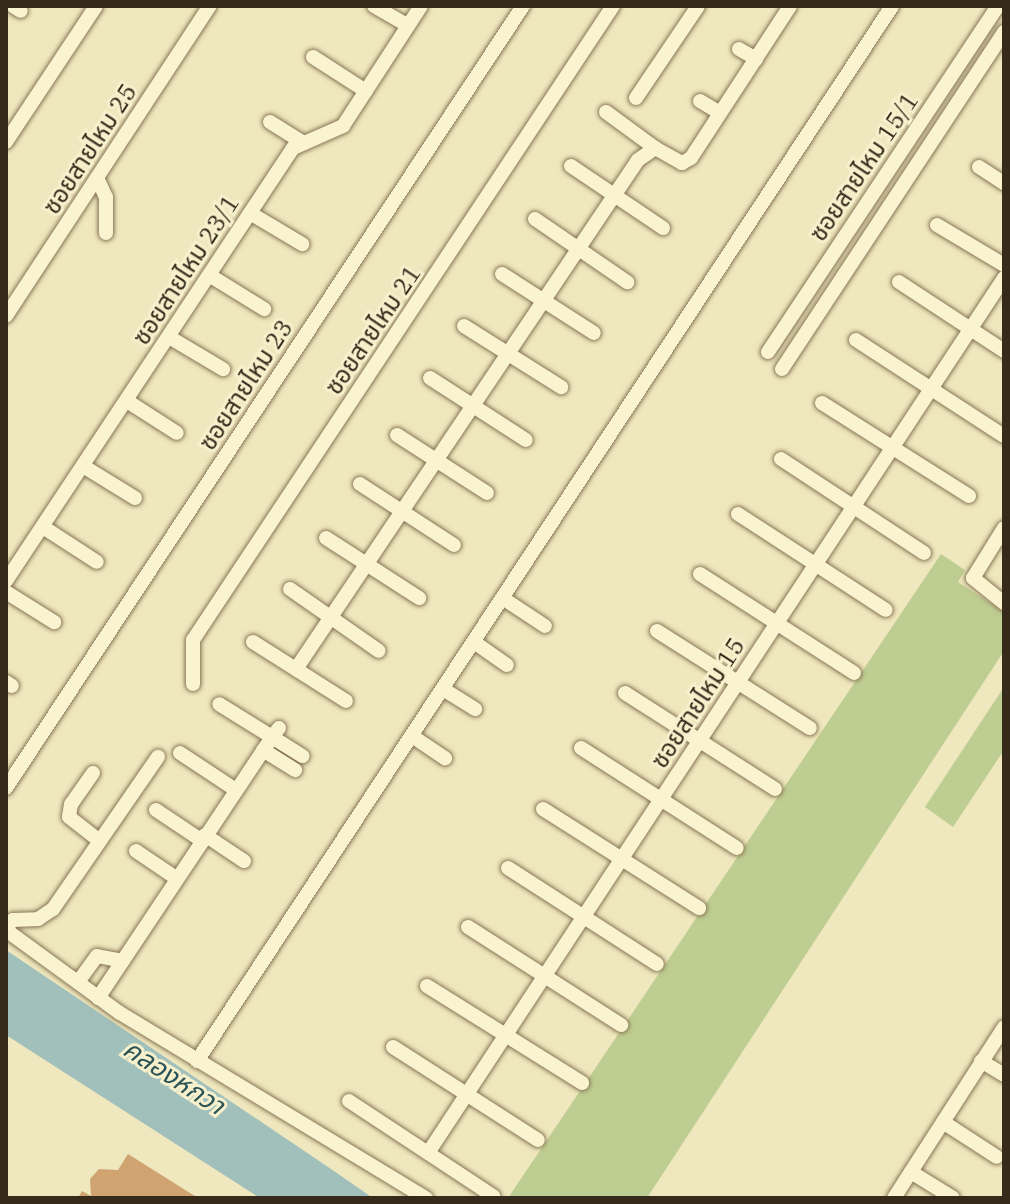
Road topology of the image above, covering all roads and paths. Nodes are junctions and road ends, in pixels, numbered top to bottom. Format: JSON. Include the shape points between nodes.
{"nodes":[{"id":1,"x":96,"y":6,"type":"edge"},
{"id":2,"x":210,"y":6,"type":"edge"},
{"id":3,"x":374,"y":6,"type":"edge"},
{"id":4,"x":421,"y":6,"type":"edge"},
{"id":5,"x":523,"y":6,"type":"edge"},
{"id":6,"x":613,"y":6,"type":"edge"},
{"id":7,"x":698,"y":6,"type":"edge"},
{"id":8,"x":790,"y":6,"type":"edge"},
{"id":9,"x":892,"y":6,"type":"edge"},
{"id":10,"x":998,"y":6,"type":"edge"},
{"id":11,"x":408,"y":26,"type":"junction"},
{"id":12,"x":1004,"y":32,"type":"edge"},
{"id":13,"x":977,"y":37,"type":"junction"},
{"id":14,"x":994,"y":47,"type":"junction"},
{"id":15,"x":739,"y":49,"type":"dead end"},
{"id":16,"x":313,"y":57,"type":"dead end"},
{"id":17,"x":756,"y":59,"type":"junction"},
{"id":18,"x":366,"y":91,"type":"junction"},
{"id":19,"x":636,"y":98,"type":"dead end"},
{"id":20,"x":700,"y":101,"type":"dead end"},
{"id":21,"x":606,"y":112,"type":"dead end"},
{"id":22,"x":720,"y":113,"type":"junction"},
{"id":23,"x":270,"y":122,"type":"dead end"},
{"id":24,"x":6,"y":142,"type":"edge"},
{"id":25,"x":304,"y":143,"type":"junction"},
{"id":26,"x":655,"y":148,"type":"junction"},
{"id":27,"x":571,"y":166,"type":"dead end"},
{"id":28,"x":979,"y":167,"type":"dead end"},
{"id":29,"x":886,"y":175,"type":"junction"},
{"id":30,"x":97,"y":178,"type":"junction"},
{"id":31,"x":1004,"y":183,"type":"edge"},
{"id":32,"x":903,"y":185,"type":"junction"},
{"id":33,"x":615,"y":195,"type":"junction"},
{"id":34,"x":250,"y":213,"type":"junction"},
{"id":35,"x":535,"y":219,"type":"dead end"},
{"id":36,"x":937,"y":225,"type":"dead end"},
{"id":37,"x":663,"y":228,"type":"dead end"},
{"id":38,"x":106,"y":233,"type":"dead end"},
{"id":39,"x":302,"y":244,"type":"dead end"},
{"id":40,"x":579,"y":249,"type":"junction"},
{"id":41,"x":1004,"y":265,"type":"edge"},
{"id":42,"x":502,"y":274,"type":"dead end"},
{"id":43,"x":209,"y":275,"type":"junction"},
{"id":44,"x":1004,"y":278,"type":"edge"},
{"id":45,"x":627,"y":282,"type":"dead end"},
{"id":46,"x":899,"y":282,"type":"dead end"},
{"id":47,"x":544,"y":302,"type":"junction"},
{"id":48,"x":264,"y":309,"type":"dead end"},
{"id":49,"x":6,"y":316,"type":"edge"},
{"id":50,"x":464,"y":326,"type":"dead end"},
{"id":51,"x":970,"y":330,"type":"junction"},
{"id":52,"x":594,"y":333,"type":"dead end"},
{"id":53,"x":169,"y":337,"type":"junction"},
{"id":54,"x":856,"y":340,"type":"dead end"},
{"id":55,"x":1004,"y":351,"type":"edge"},
{"id":56,"x":768,"y":352,"type":"dead end"},
{"id":57,"x":508,"y":356,"type":"junction"},
{"id":58,"x":223,"y":369,"type":"dead end"},
{"id":59,"x":782,"y":369,"type":"dead end"},
{"id":60,"x":430,"y":378,"type":"dead end"},
{"id":61,"x":561,"y":387,"type":"dead end"},
{"id":62,"x":931,"y":389,"type":"junction"},
{"id":63,"x":127,"y":401,"type":"junction"},
{"id":64,"x":822,"y":403,"type":"dead end"},
{"id":65,"x":472,"y":405,"type":"junction"},
{"id":66,"x":177,"y":433,"type":"dead end"},
{"id":67,"x":397,"y":435,"type":"dead end"},
{"id":68,"x":1004,"y":436,"type":"edge"},
{"id":69,"x":526,"y":440,"type":"dead end"},
{"id":70,"x":892,"y":448,"type":"junction"},
{"id":71,"x":436,"y":459,"type":"junction"},
{"id":72,"x":781,"y":459,"type":"dead end"},
{"id":73,"x":83,"y":466,"type":"junction"},
{"id":74,"x":360,"y":484,"type":"dead end"},
{"id":75,"x":487,"y":493,"type":"dead end"},
{"id":76,"x":969,"y":496,"type":"dead end"},
{"id":77,"x":135,"y":498,"type":"dead end"},
{"id":78,"x":853,"y":508,"type":"junction"},
{"id":79,"x":401,"y":511,"type":"junction"},
{"id":80,"x":738,"y":514,"type":"dead end"},
{"id":81,"x":43,"y":527,"type":"junction"},
{"id":82,"x":1004,"y":528,"type":"edge"},
{"id":83,"x":326,"y":538,"type":"dead end"},
{"id":84,"x":454,"y":545,"type":"dead end"},
{"id":85,"x":924,"y":553,"type":"dead end"},
{"id":86,"x":97,"y":562,"type":"dead end"},
{"id":87,"x":367,"y":563,"type":"junction"},
{"id":88,"x":815,"y":566,"type":"junction"},
{"id":89,"x":700,"y":574,"type":"dead end"},
{"id":90,"x":6,"y":581,"type":"edge"},
{"id":91,"x":290,"y":589,"type":"dead end"},
{"id":92,"x":6,"y":592,"type":"edge"},
{"id":93,"x":419,"y":598,"type":"dead end"},
{"id":94,"x":504,"y":599,"type":"junction"},
{"id":95,"x":1004,"y":603,"type":"edge"},
{"id":96,"x":886,"y":610,"type":"dead end"},
{"id":97,"x":331,"y":617,"type":"junction"},
{"id":98,"x":54,"y":622,"type":"dead end"},
{"id":99,"x":776,"y":624,"type":"junction"},
{"id":100,"x":545,"y":626,"type":"dead end"},
{"id":101,"x":657,"y":631,"type":"dead end"},
{"id":102,"x":253,"y":642,"type":"dead end"},
{"id":103,"x":474,"y":642,"type":"junction"},
{"id":104,"x":379,"y":651,"type":"dead end"},
{"id":105,"x":507,"y":665,"type":"dead end"},
{"id":106,"x":296,"y":669,"type":"junction"},
{"id":107,"x":854,"y":673,"type":"dead end"},
{"id":108,"x":738,"y":682,"type":"junction"},
{"id":109,"x":193,"y":684,"type":"dead end"},
{"id":110,"x":443,"y":689,"type":"junction"},
{"id":111,"x":625,"y":693,"type":"dead end"},
{"id":112,"x":346,"y":701,"type":"dead end"},
{"id":113,"x":219,"y":704,"type":"dead end"},
{"id":114,"x":475,"y":709,"type":"dead end"},
{"id":115,"x":810,"y":728,"type":"dead end"},
{"id":116,"x":276,"y":732,"type":"junction"},
{"id":117,"x":412,"y":736,"type":"junction"},
{"id":118,"x":699,"y":741,"type":"junction"},
{"id":119,"x":581,"y":748,"type":"dead end"},
{"id":120,"x":263,"y":750,"type":"junction"},
{"id":121,"x":180,"y":753,"type":"dead end"},
{"id":122,"x":303,"y":756,"type":"dead end"},
{"id":123,"x":158,"y":757,"type":"dead end"},
{"id":124,"x":445,"y":758,"type":"dead end"},
{"id":125,"x":295,"y":770,"type":"dead end"},
{"id":126,"x":93,"y":773,"type":"dead end"},
{"id":127,"x":6,"y":788,"type":"edge"},
{"id":128,"x":775,"y":789,"type":"dead end"},
{"id":129,"x":236,"y":790,"type":"junction"},
{"id":130,"x":660,"y":800,"type":"junction"},
{"id":131,"x":543,"y":809,"type":"dead end"},
{"id":132,"x":156,"y":810,"type":"dead end"},
{"id":133,"x":203,"y":838,"type":"junction"},
{"id":134,"x":100,"y":841,"type":"junction"},
{"id":135,"x":737,"y":848,"type":"dead end"},
{"id":136,"x":136,"y":851,"type":"dead end"},
{"id":137,"x":622,"y":859,"type":"junction"},
{"id":138,"x":244,"y":861,"type":"dead end"},
{"id":139,"x":508,"y":868,"type":"dead end"},
{"id":140,"x":176,"y":878,"type":"junction"},
{"id":141,"x":699,"y":908,"type":"dead end"},
{"id":142,"x":583,"y":918,"type":"junction"},
{"id":143,"x":468,"y":927,"type":"dead end"},
{"id":144,"x":6,"y":929,"type":"edge"},
{"id":145,"x":123,"y":961,"type":"junction"},
{"id":146,"x":657,"y":964,"type":"dead end"},
{"id":147,"x":543,"y":978,"type":"junction"},
{"id":148,"x":78,"y":982,"type":"junction"},
{"id":149,"x":427,"y":986,"type":"dead end"},
{"id":150,"x":98,"y":998,"type":"junction"},
{"id":151,"x":621,"y":1025,"type":"dead end"},
{"id":152,"x":1004,"y":1027,"type":"edge"},
{"id":153,"x":505,"y":1036,"type":"junction"},
{"id":154,"x":393,"y":1047,"type":"dead end"},
{"id":155,"x":197,"y":1061,"type":"junction"},
{"id":156,"x":981,"y":1061,"type":"junction"},
{"id":157,"x":1004,"y":1075,"type":"edge"},
{"id":158,"x":582,"y":1083,"type":"dead end"},
{"id":159,"x":467,"y":1094,"type":"junction"},
{"id":160,"x":349,"y":1101,"type":"dead end"},
{"id":161,"x":943,"y":1122,"type":"junction"},
{"id":162,"x":538,"y":1140,"type":"dead end"},
{"id":163,"x":428,"y":1153,"type":"junction"},
{"id":164,"x":997,"y":1157,"type":"dead end"},
{"id":165,"x":911,"y":1172,"type":"junction"},
{"id":166,"x":493,"y":1196,"type":"edge"},
{"id":167,"x":426,"y":1198,"type":"edge"},
{"id":168,"x":894,"y":1198,"type":"edge"},
{"id":169,"x":953,"y":1198,"type":"edge"}],
"edges":[{"from":1,"to":24,"type":"street"},
{"from":2,"to":30,"type":"street","name":"ซอยสายไหม 25"},
{"from":3,"to":11,"type":"street"},
{"from":4,"to":11,"type":"street","name":"ซอยสายไหม 23/1"},
{"from":5,"to":127,"type":"street","name":"ซอยสายไหม 23"},
{"from":6,"to":109,"type":"street","name":"ซอยสายไหม 21","via":[[193,640]]},
{"from":7,"to":19,"type":"street"},
{"from":8,"to":17,"type":"street"},
{"from":9,"to":94,"type":"street"},
{"from":10,"to":13,"type":"street","name":"ซอยสายไหม 15/1"},
{"from":11,"to":18,"type":"street","name":"ซอยสายไหม 23/1"},
{"from":12,"to":14,"type":"street","name":"ซอยสายไหม 15/1"},
{"from":13,"to":14,"type":"street"},
{"from":13,"to":29,"type":"street","name":"ซอยสายไหม 15/1"},
{"from":14,"to":32,"type":"street","name":"ซอยสายไหม 15/1"},
{"from":15,"to":17,"type":"street"},
{"from":16,"to":18,"type":"street"},
{"from":17,"to":22,"type":"street"},
{"from":18,"to":25,"type":"street","name":"ซอยสายไหม 23/1","via":[[343,126]]},
{"from":20,"to":22,"type":"street"},
{"from":21,"to":26,"type":"street"},
{"from":22,"to":26,"type":"street","via":[[682,163]]},
{"from":23,"to":25,"type":"street"},
{"from":25,"to":34,"type":"street","name":"ซอยสายไหม 23/1","via":[[293,148]]},
{"from":26,"to":33,"type":"street","via":[[638,160]]},
{"from":27,"to":33,"type":"street"},
{"from":28,"to":31,"type":"street"},
{"from":29,"to":32,"type":"street"},
{"from":29,"to":56,"type":"street","name":"ซอยสายไหม 15/1"},
{"from":30,"to":38,"type":"street","via":[[106,197]]},
{"from":30,"to":49,"type":"street","name":"ซอยสายไหม 25"},
{"from":32,"to":59,"type":"street","name":"ซอยสายไหม 15/1"},
{"from":33,"to":37,"type":"street"},
{"from":33,"to":40,"type":"street"},
{"from":34,"to":39,"type":"street"},
{"from":34,"to":43,"type":"street","name":"ซอยสายไหม 23/1"},
{"from":35,"to":40,"type":"street"},
{"from":36,"to":41,"type":"street"},
{"from":40,"to":45,"type":"street"},
{"from":40,"to":47,"type":"street"},
{"from":42,"to":47,"type":"street"},
{"from":43,"to":48,"type":"street"},
{"from":43,"to":53,"type":"street","name":"ซอยสายไหม 23/1"},
{"from":44,"to":51,"type":"street","name":"ซอยสายไหม 15"},
{"from":46,"to":51,"type":"street"},
{"from":47,"to":52,"type":"street"},
{"from":47,"to":57,"type":"street"},
{"from":50,"to":57,"type":"street"},
{"from":51,"to":55,"type":"street"},
{"from":51,"to":62,"type":"street","name":"ซอยสายไหม 15"},
{"from":53,"to":58,"type":"street"},
{"from":53,"to":63,"type":"street","name":"ซอยสายไหม 23/1"},
{"from":54,"to":62,"type":"street"},
{"from":57,"to":61,"type":"street"},
{"from":57,"to":65,"type":"street"},
{"from":60,"to":65,"type":"street"},
{"from":62,"to":68,"type":"street"},
{"from":62,"to":70,"type":"street","name":"ซอยสายไหม 15"},
{"from":63,"to":66,"type":"street"},
{"from":63,"to":73,"type":"street","name":"ซอยสายไหม 23/1"},
{"from":64,"to":70,"type":"street"},
{"from":65,"to":69,"type":"street"},
{"from":65,"to":71,"type":"street"},
{"from":67,"to":71,"type":"street"},
{"from":70,"to":76,"type":"street"},
{"from":70,"to":78,"type":"street","name":"ซอยสายไหม 15"},
{"from":71,"to":75,"type":"street"},
{"from":71,"to":79,"type":"street"},
{"from":72,"to":78,"type":"street"},
{"from":73,"to":77,"type":"street"},
{"from":73,"to":81,"type":"street","name":"ซอยสายไหม 23/1"},
{"from":74,"to":79,"type":"street"},
{"from":78,"to":85,"type":"street"},
{"from":78,"to":88,"type":"street","name":"ซอยสายไหม 15"},
{"from":79,"to":84,"type":"street"},
{"from":79,"to":87,"type":"street"},
{"from":80,"to":88,"type":"street"},
{"from":81,"to":86,"type":"street"},
{"from":81,"to":90,"type":"street","name":"ซอยสายไหม 23/1"},
{"from":82,"to":95,"type":"street","via":[[973,578]]},
{"from":83,"to":87,"type":"street"},
{"from":87,"to":93,"type":"street"},
{"from":87,"to":97,"type":"street"},
{"from":88,"to":96,"type":"street"},
{"from":88,"to":99,"type":"street","name":"ซอยสายไหม 15"},
{"from":89,"to":99,"type":"street"},
{"from":91,"to":97,"type":"street"},
{"from":92,"to":98,"type":"street"},
{"from":94,"to":100,"type":"street"},
{"from":94,"to":103,"type":"street"},
{"from":97,"to":104,"type":"street"},
{"from":97,"to":106,"type":"street"},
{"from":99,"to":107,"type":"street"},
{"from":99,"to":108,"type":"street","name":"ซอยสายไหม 15"},
{"from":101,"to":108,"type":"street"},
{"from":102,"to":106,"type":"street"},
{"from":103,"to":105,"type":"street"},
{"from":103,"to":110,"type":"street"},
{"from":106,"to":112,"type":"street"},
{"from":108,"to":115,"type":"street"},
{"from":108,"to":118,"type":"street","name":"ซอยสายไหม 15"},
{"from":110,"to":114,"type":"street"},
{"from":110,"to":117,"type":"street"},
{"from":111,"to":118,"type":"street"},
{"from":113,"to":116,"type":"street"},
{"from":116,"to":120,"type":"street"},
{"from":116,"to":122,"type":"street"},
{"from":117,"to":124,"type":"street"},
{"from":117,"to":155,"type":"street"},
{"from":118,"to":128,"type":"street"},
{"from":118,"to":130,"type":"street","name":"ซอยสายไหม 15"},
{"from":119,"to":130,"type":"street"},
{"from":120,"to":125,"type":"street"},
{"from":120,"to":129,"type":"street"},
{"from":121,"to":129,"type":"street"},
{"from":123,"to":134,"type":"street"},
{"from":126,"to":134,"type":"street","via":[[71,804],[69,817]]},
{"from":129,"to":133,"type":"street"},
{"from":130,"to":135,"type":"street"},
{"from":130,"to":137,"type":"street","name":"ซอยสายไหม 15"},
{"from":131,"to":137,"type":"street"},
{"from":132,"to":133,"type":"street"},
{"from":133,"to":138,"type":"street"},
{"from":133,"to":140,"type":"street"},
{"from":134,"to":144,"type":"street","via":[[45,917],[13,920]]},
{"from":136,"to":140,"type":"street"},
{"from":137,"to":141,"type":"street"},
{"from":137,"to":142,"type":"street","name":"ซอยสายไหม 15"},
{"from":139,"to":142,"type":"street"},
{"from":140,"to":145,"type":"street"},
{"from":142,"to":146,"type":"street"},
{"from":142,"to":147,"type":"street","name":"ซอยสายไหม 15"},
{"from":143,"to":147,"type":"street"},
{"from":144,"to":148,"type":"street"},
{"from":145,"to":148,"type":"street","via":[[97,956]]},
{"from":145,"to":150,"type":"street"},
{"from":147,"to":151,"type":"street"},
{"from":147,"to":153,"type":"street","name":"ซอยสายไหม 15"},
{"from":148,"to":150,"type":"street"},
{"from":149,"to":153,"type":"street"},
{"from":150,"to":155,"type":"street"},
{"from":152,"to":156,"type":"street"},
{"from":153,"to":158,"type":"street"},
{"from":153,"to":159,"type":"street","name":"ซอยสายไหม 15"},
{"from":154,"to":159,"type":"street"},
{"from":155,"to":167,"type":"street"},
{"from":156,"to":157,"type":"street"},
{"from":156,"to":161,"type":"street"},
{"from":159,"to":162,"type":"street"},
{"from":159,"to":163,"type":"street","name":"ซอยสายไหม 15"},
{"from":160,"to":163,"type":"street"},
{"from":161,"to":164,"type":"street"},
{"from":161,"to":165,"type":"street"},
{"from":163,"to":166,"type":"street"},
{"from":165,"to":168,"type":"street"},
{"from":165,"to":169,"type":"street"}]}
